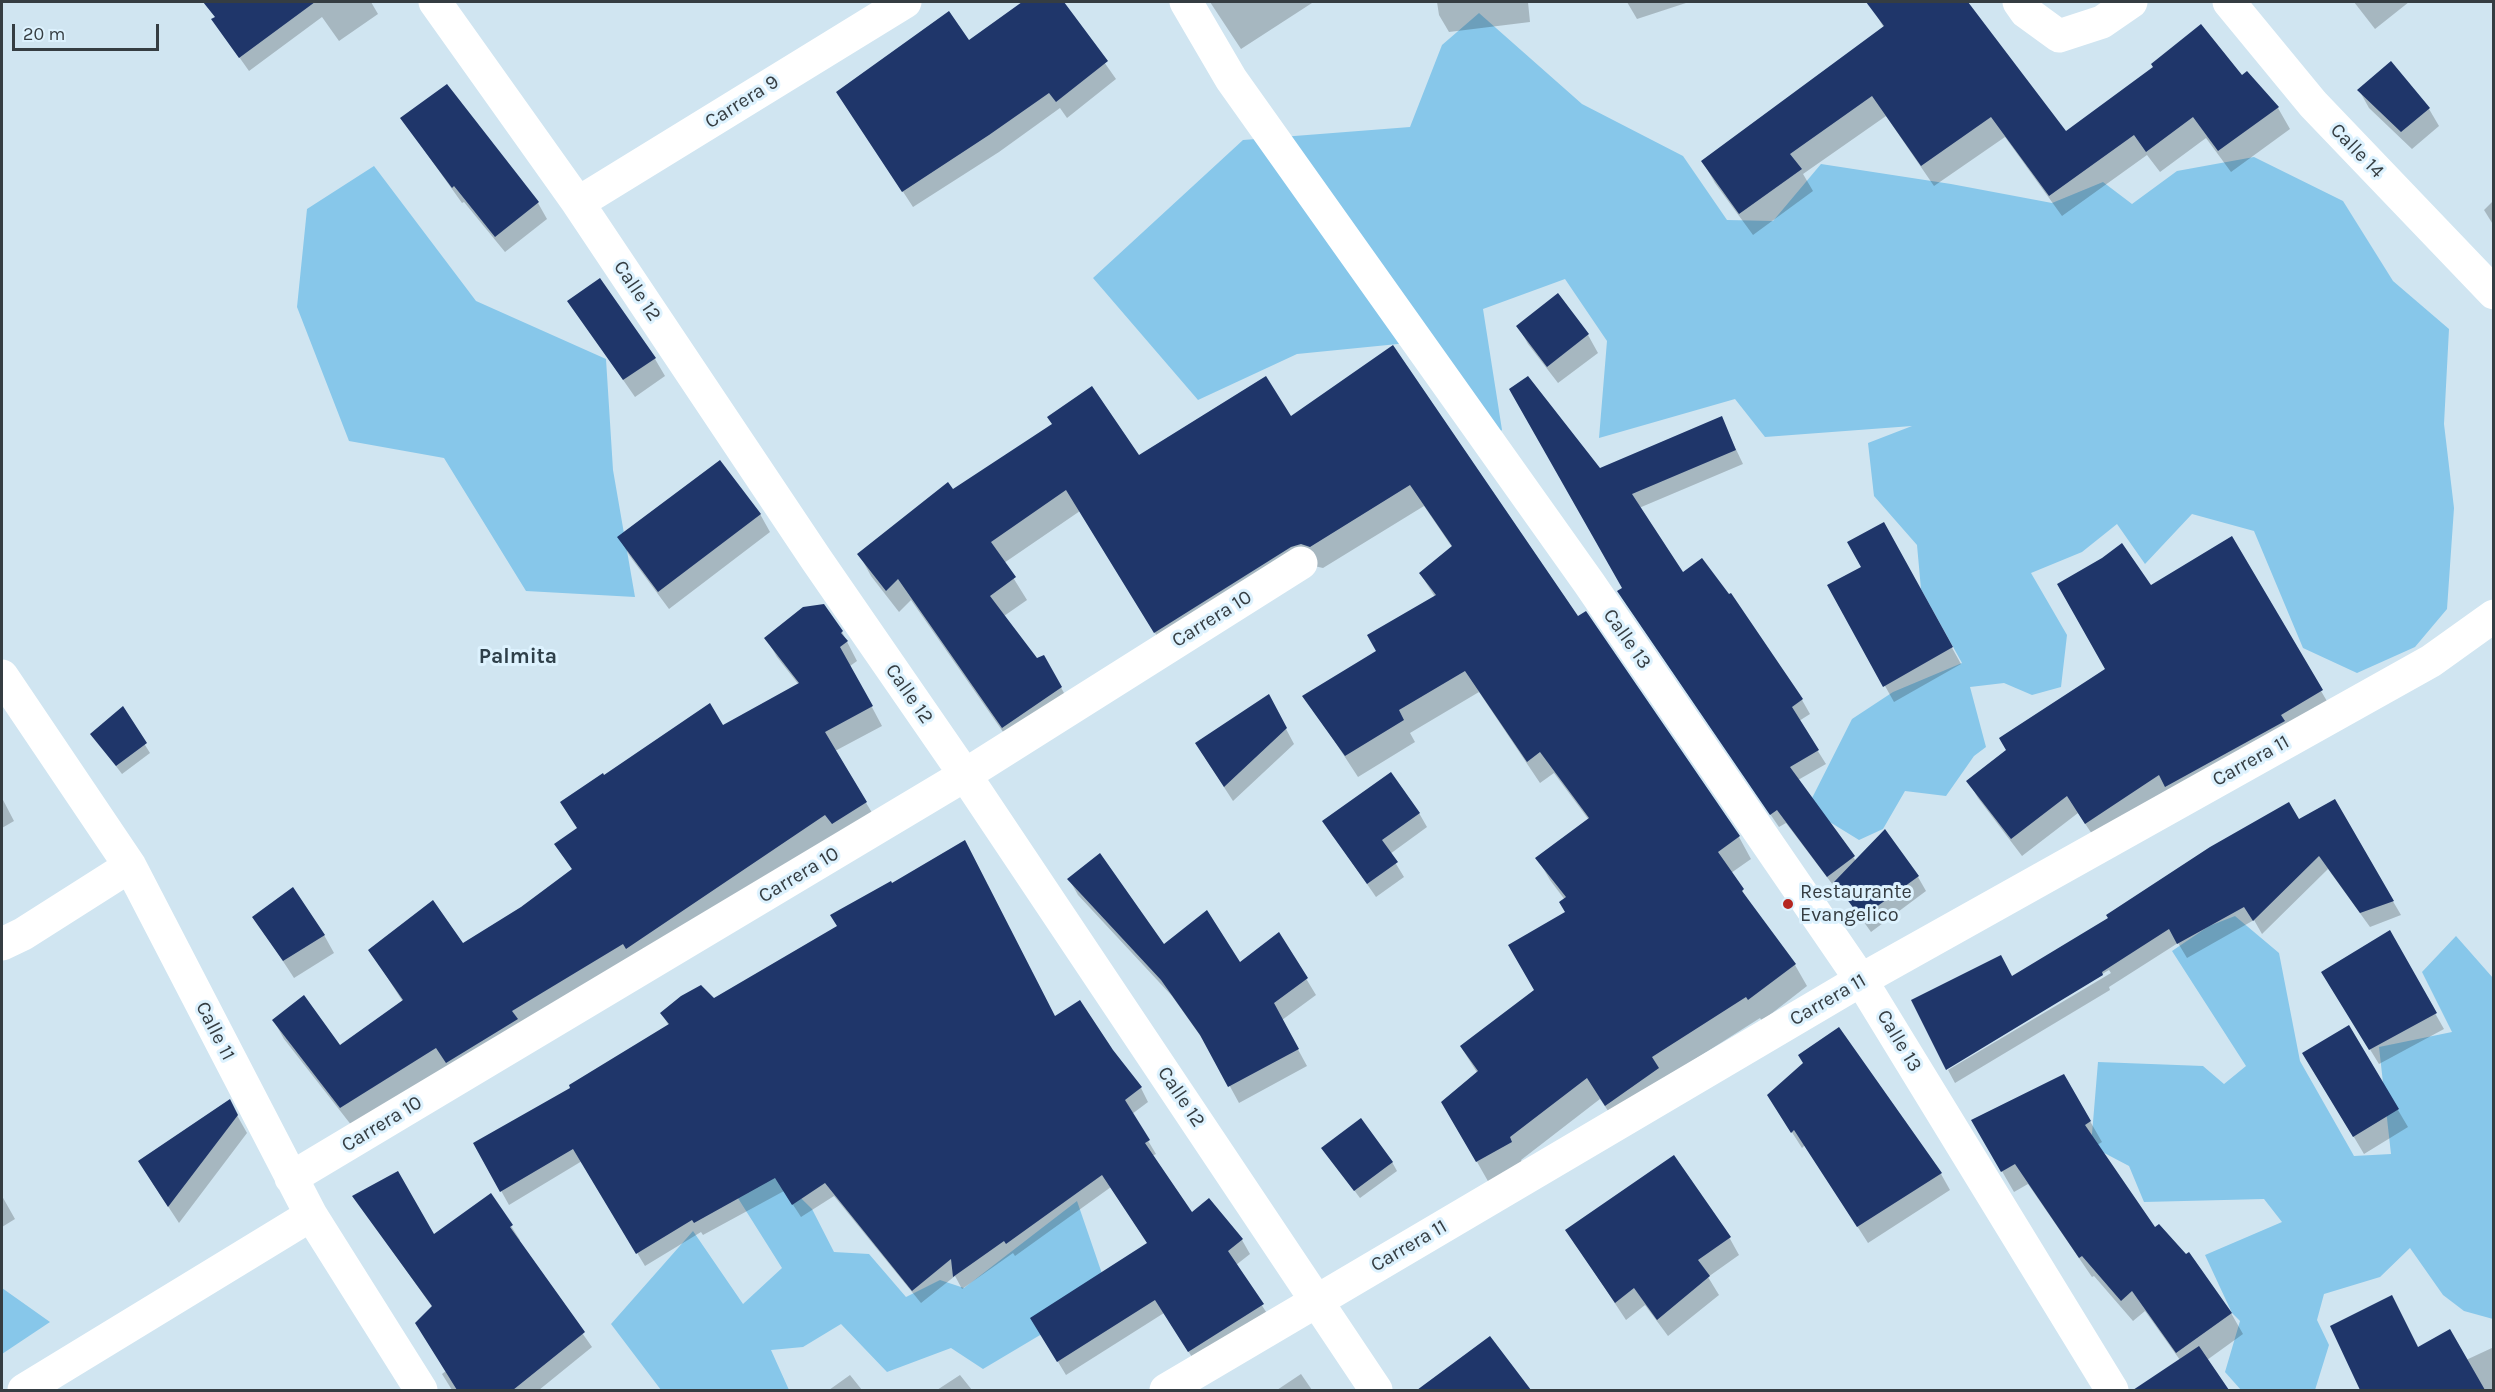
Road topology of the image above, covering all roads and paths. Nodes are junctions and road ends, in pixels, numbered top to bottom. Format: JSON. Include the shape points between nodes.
{"nodes":[{"id":1,"x":435,"y":2,"type":"edge"},
{"id":2,"x":905,"y":2,"type":"edge"},
{"id":3,"x":1186,"y":2,"type":"edge"},
{"id":4,"x":2019,"y":2,"type":"edge"},
{"id":5,"x":2132,"y":2,"type":"edge"},
{"id":6,"x":2229,"y":2,"type":"edge"},
{"id":7,"x":579,"y":203,"type":"junction"},
{"id":8,"x":2493,"y":293,"type":"edge"},
{"id":9,"x":1301,"y":563,"type":"dead end"},
{"id":10,"x":2493,"y":616,"type":"edge"},
{"id":11,"x":2,"y":676,"type":"edge"},
{"id":12,"x":965,"y":775,"type":"junction"},
{"id":13,"x":130,"y":866,"type":"junction"},
{"id":14,"x":2,"y":944,"type":"edge"},
{"id":15,"x":1861,"y":980,"type":"junction"},
{"id":16,"x":291,"y":1178,"type":"junction"},
{"id":17,"x":311,"y":1215,"type":"junction"},
{"id":18,"x":1317,"y":1300,"type":"junction"},
{"id":19,"x":24,"y":1390,"type":"edge"},
{"id":20,"x":421,"y":1390,"type":"edge"},
{"id":21,"x":1166,"y":1390,"type":"edge"},
{"id":22,"x":1376,"y":1390,"type":"edge"},
{"id":23,"x":2112,"y":1390,"type":"edge"}],
"edges":[{"from":1,"to":7,"type":"street","name":"Calle 12"},
{"from":2,"to":7,"type":"street","name":"Carrera 9"},
{"from":3,"to":15,"type":"street","name":"Calle 13","via":[[1231,79],[1588,583]]},
{"from":4,"to":5,"type":"street","via":[[2026,12],[2059,36],[2102,22]]},
{"from":6,"to":8,"type":"street","name":"Calle 14","via":[[2313,104]]},
{"from":7,"to":12,"type":"street","name":"Calle 12"},
{"from":9,"to":12,"type":"street","name":"Carrera 10"},
{"from":10,"to":15,"type":"street","name":"Carrera 11","via":[[2431,662]]},
{"from":11,"to":13,"type":"street","name":"Calle 11"},
{"from":12,"to":16,"type":"street","name":"Carrera 10"},
{"from":12,"to":18,"type":"street","name":"Calle 12"},
{"from":13,"to":14,"type":"street"},
{"from":13,"to":16,"type":"street","name":"Calle 11"},
{"from":15,"to":18,"type":"street","name":"Carrera 11"},
{"from":15,"to":23,"type":"street","name":"Calle 13"},
{"from":16,"to":17,"type":"street","name":"Calle 11"},
{"from":17,"to":19,"type":"street"},
{"from":17,"to":20,"type":"street","name":"Calle 11"},
{"from":18,"to":21,"type":"street","name":"Carrera 11"},
{"from":18,"to":22,"type":"street","name":"Calle 12"}]}
